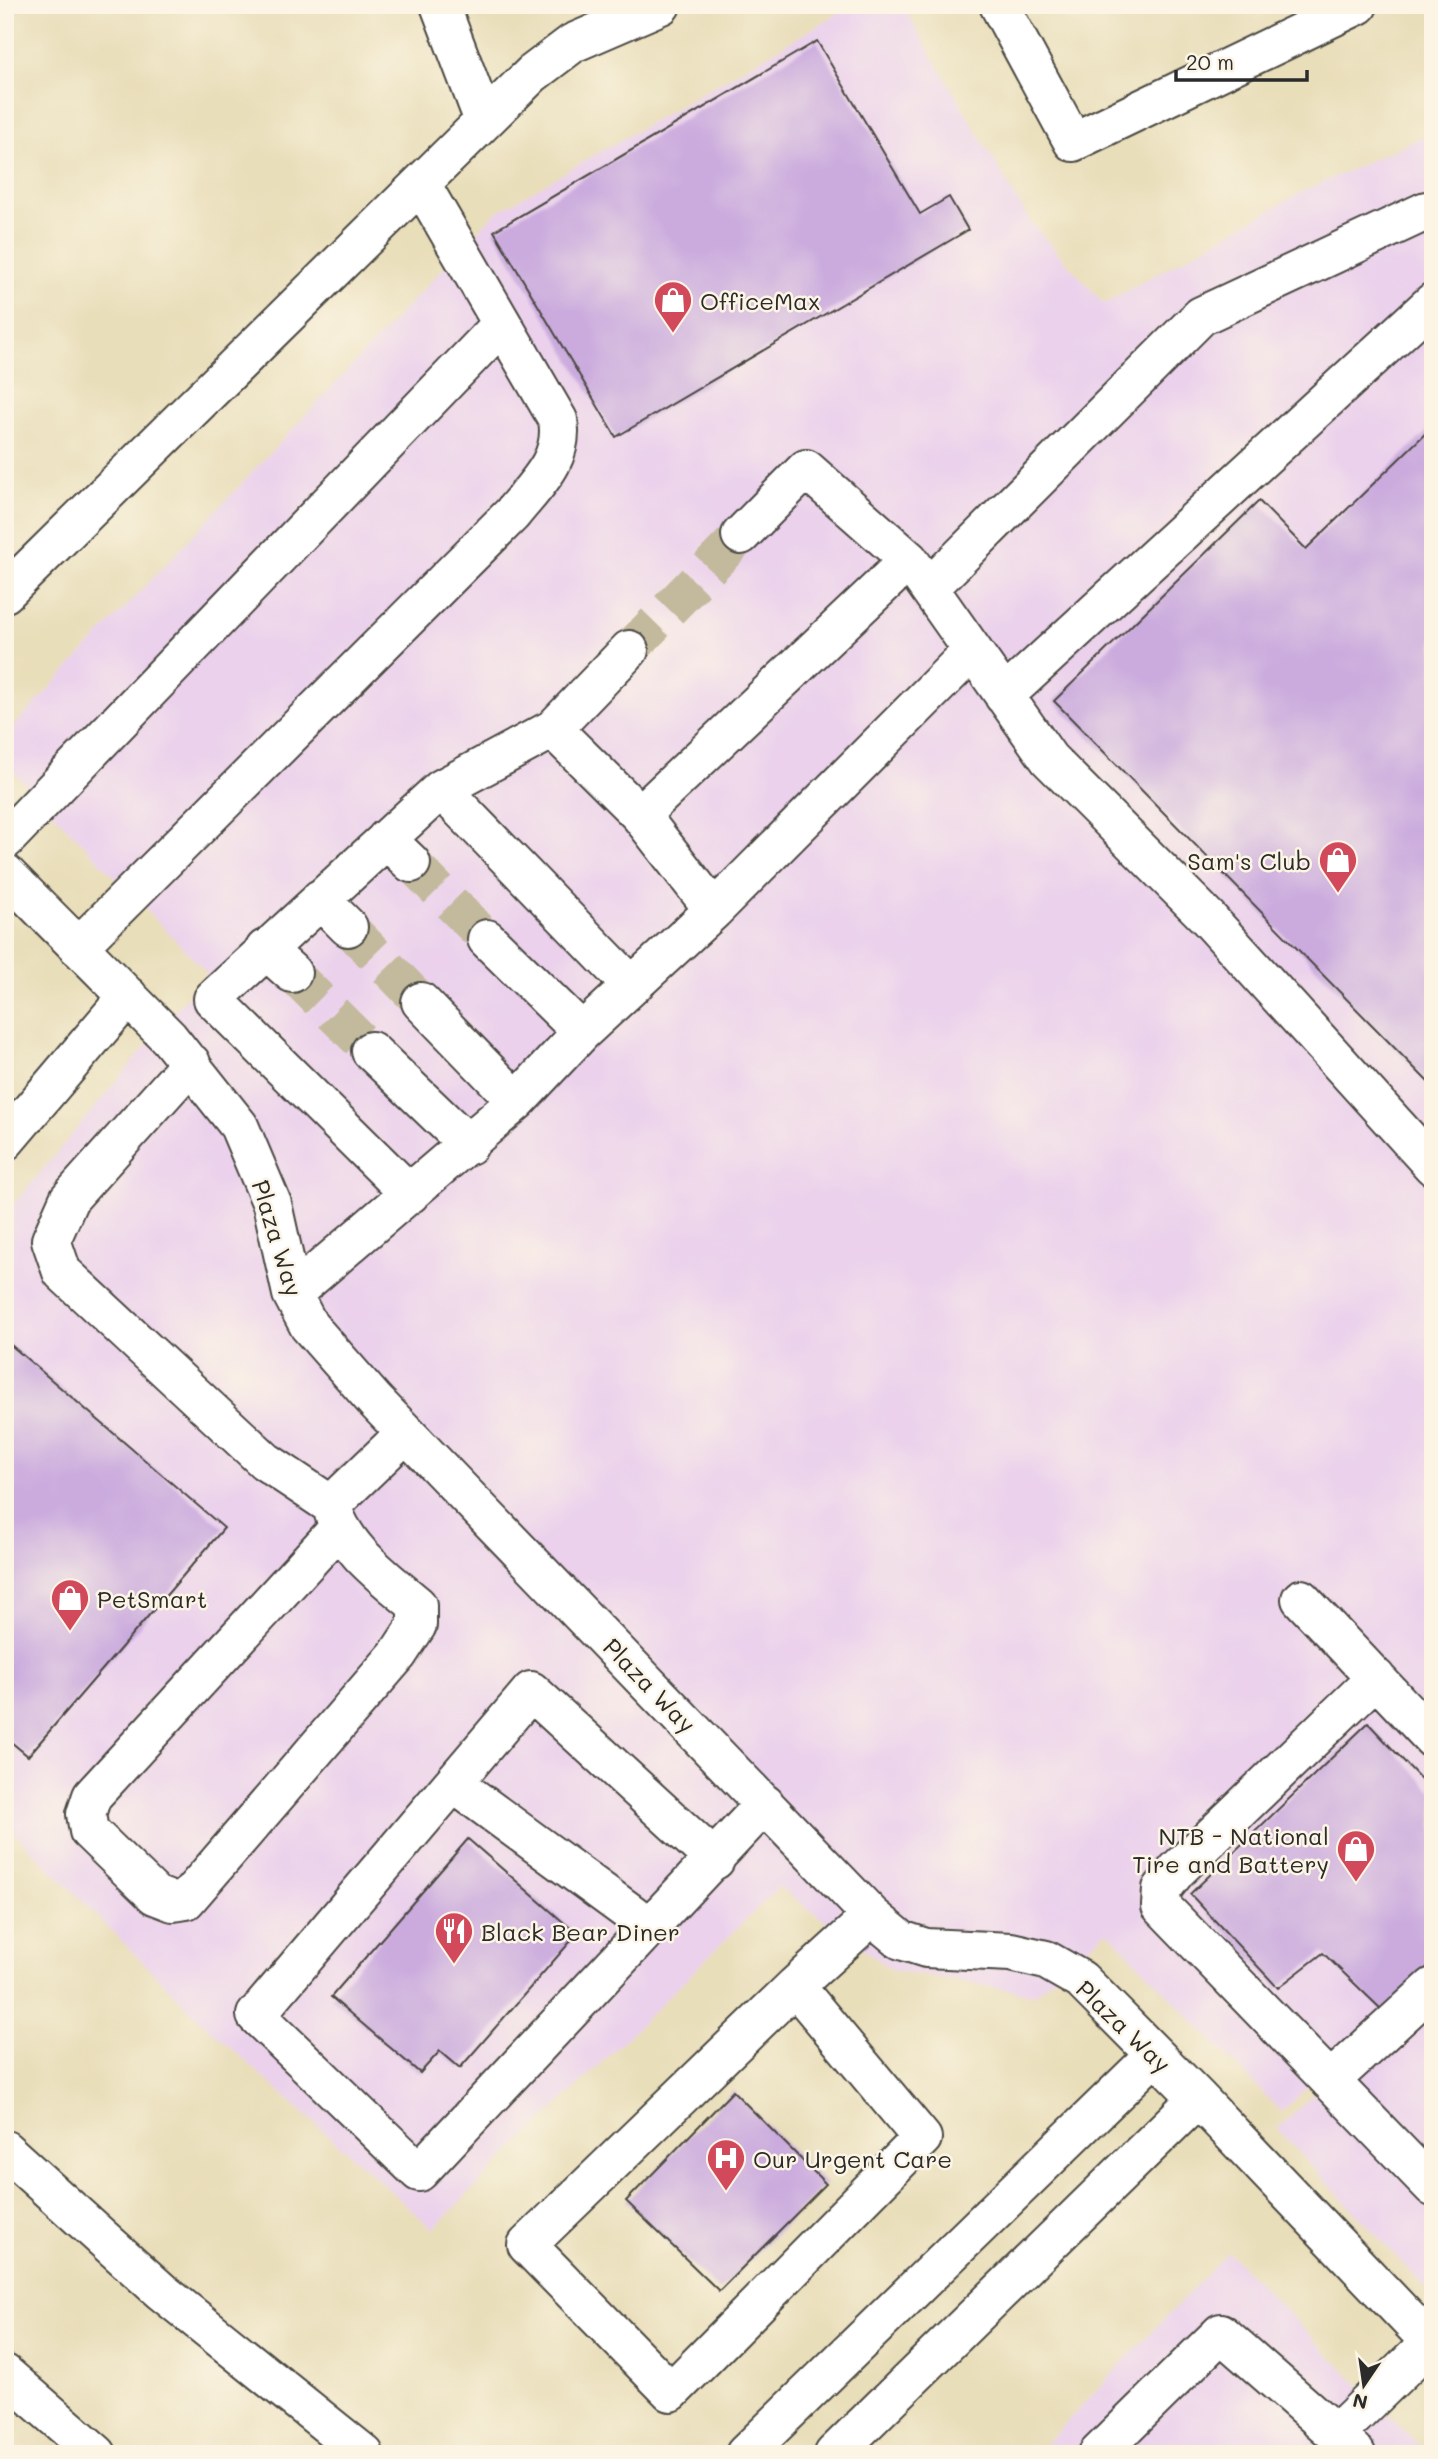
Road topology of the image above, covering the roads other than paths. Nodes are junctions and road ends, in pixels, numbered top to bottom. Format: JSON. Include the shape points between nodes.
{"nodes":[{"id":1,"x":440,"y":5,"type":"edge"},
{"id":2,"x":661,"y":5,"type":"edge"},
{"id":3,"x":999,"y":5,"type":"edge"},
{"id":4,"x":1358,"y":5,"type":"edge"},
{"id":5,"x":484,"y":121,"type":"junction"},
{"id":6,"x":421,"y":184,"type":"junction"},
{"id":7,"x":1433,"y":214,"type":"edge"},
{"id":8,"x":1433,"y":302,"type":"edge"},
{"id":9,"x":502,"y":324,"type":"junction"},
{"id":10,"x":741,"y":535,"type":"tunnel mouth"},
{"id":11,"x":920,"y":574,"type":"junction"},
{"id":12,"x":5,"y":593,"type":"edge"},
{"id":13,"x":629,"y":650,"type":"tunnel mouth"},
{"id":14,"x":972,"y":651,"type":"junction"},
{"id":15,"x":1004,"y":696,"type":"junction"},
{"id":16,"x":553,"y":729,"type":"junction"},
{"id":17,"x":441,"y":789,"type":"junction"},
{"id":18,"x":640,"y":815,"type":"junction"},
{"id":19,"x":5,"y":840,"type":"edge"},
{"id":20,"x":5,"y":873,"type":"edge"},
{"id":21,"x":320,"y":898,"type":"junction"},
{"id":22,"x":714,"y":910,"type":"junction"},
{"id":23,"x":348,"y":927,"type":"tunnel mouth"},
{"id":24,"x":487,"y":939,"type":"tunnel mouth"},
{"id":25,"x":78,"y":947,"type":"junction"},
{"id":26,"x":631,"y":985,"type":"junction"},
{"id":27,"x":128,"y":996,"type":"junction"},
{"id":28,"x":421,"y":1002,"type":"tunnel mouth"},
{"id":29,"x":582,"y":1032,"type":"junction"},
{"id":30,"x":371,"y":1051,"type":"tunnel mouth"},
{"id":31,"x":191,"y":1063,"type":"junction"},
{"id":32,"x":517,"y":1101,"type":"junction"},
{"id":33,"x":5,"y":1141,"type":"edge"},
{"id":34,"x":469,"y":1145,"type":"junction"},
{"id":35,"x":1433,"y":1166,"type":"edge"},
{"id":36,"x":410,"y":1194,"type":"junction"},
{"id":37,"x":292,"y":1294,"type":"junction"},
{"id":38,"x":406,"y":1433,"type":"junction"},
{"id":39,"x":335,"y":1517,"type":"junction"},
{"id":40,"x":1301,"y":1599,"type":"dead end"},
{"id":41,"x":1376,"y":1678,"type":"junction"},
{"id":42,"x":1433,"y":1739,"type":"edge"},
{"id":43,"x":453,"y":1783,"type":"junction"},
{"id":44,"x":765,"y":1804,"type":"junction"},
{"id":45,"x":716,"y":1860,"type":"junction"},
{"id":46,"x":872,"y":1916,"type":"junction"},
{"id":47,"x":651,"y":1928,"type":"junction"},
{"id":48,"x":795,"y":1986,"type":"junction"},
{"id":49,"x":1433,"y":1987,"type":"edge"},
{"id":50,"x":1155,"y":2055,"type":"junction"},
{"id":51,"x":1330,"y":2081,"type":"junction"},
{"id":52,"x":1198,"y":2098,"type":"junction"},
{"id":53,"x":5,"y":2150,"type":"edge"},
{"id":54,"x":1433,"y":2188,"type":"edge"},
{"id":55,"x":1432,"y":2344,"type":"edge"},
{"id":56,"x":5,"y":2374,"type":"edge"},
{"id":57,"x":1346,"y":2444,"type":"edge"},
{"id":58,"x":97,"y":2454,"type":"edge"},
{"id":59,"x":364,"y":2454,"type":"edge"},
{"id":60,"x":745,"y":2454,"type":"edge"},
{"id":61,"x":834,"y":2454,"type":"edge"},
{"id":62,"x":1098,"y":2454,"type":"edge"}],
"edges":[{"from":1,"to":5,"type":"main road"},
{"from":2,"to":5,"type":"main road","via":[[573,43],[532,74]]},
{"from":3,"to":4,"type":"main road","via":[[1073,142]]},
{"from":5,"to":6,"type":"main road"},
{"from":6,"to":9,"type":"main road"},
{"from":6,"to":12,"type":"main road"},
{"from":7,"to":11,"type":"main road","via":[[1426,211],[1201,316]]},
{"from":8,"to":15,"type":"main road"},
{"from":9,"to":19,"type":"main road"},
{"from":9,"to":25,"type":"main road","via":[[558,420],[561,436],[551,467],[512,514]]},
{"from":10,"to":11,"type":"main road","via":[[806,469]]},
{"from":11,"to":14,"type":"main road"},
{"from":11,"to":18,"type":"main road"},
{"from":13,"to":16,"type":"main road"},
{"from":14,"to":15,"type":"main road"},
{"from":14,"to":22,"type":"main road"},
{"from":15,"to":35,"type":"main road","via":[[1049,759],[1208,918]]},
{"from":16,"to":17,"type":"main road"},
{"from":16,"to":18,"type":"main road"},
{"from":17,"to":21,"type":"main road","via":[[399,851]]},
{"from":17,"to":26,"type":"main road"},
{"from":18,"to":22,"type":"main road"},
{"from":20,"to":25,"type":"main road","name":"Plaza Way"},
{"from":21,"to":23,"type":"main road"},
{"from":21,"to":36,"type":"main road","via":[[278,961],[213,999]]},
{"from":22,"to":26,"type":"main road"},
{"from":24,"to":29,"type":"main road"},
{"from":25,"to":27,"type":"main road","name":"Plaza Way"},
{"from":26,"to":29,"type":"main road"},
{"from":27,"to":31,"type":"main road","name":"Plaza Way"},
{"from":27,"to":33,"type":"main road"},
{"from":28,"to":32,"type":"main road"},
{"from":29,"to":32,"type":"main road"},
{"from":30,"to":34,"type":"main road"},
{"from":31,"to":37,"type":"main road","name":"Plaza Way","via":[[239,1126],[272,1204]]},
{"from":31,"to":39,"type":"main road","via":[[69,1199],[51,1240],[62,1272],[265,1461]]},
{"from":32,"to":34,"type":"main road"},
{"from":34,"to":36,"type":"main road"},
{"from":36,"to":37,"type":"main road"},
{"from":37,"to":38,"type":"main road","name":"Plaza Way","via":[[309,1326]]},
{"from":38,"to":39,"type":"main road"},
{"from":38,"to":44,"type":"main road","name":"Plaza Way"},
{"from":39,"to":39,"type":"main road","via":[[365,1560],[416,1605],[417,1625],[398,1654],[186,1900],[173,1902],[155,1895],[89,1832],[86,1814],[92,1796]]},
{"from":40,"to":41,"type":"main road"},
{"from":41,"to":42,"type":"main road"},
{"from":41,"to":51,"type":"main road","via":[[1162,1889],[1161,1906]]},
{"from":43,"to":45,"type":"main road","via":[[531,1691]]},
{"from":43,"to":47,"type":"main road"},
{"from":43,"to":47,"type":"main road","via":[[256,2015],[419,2172]]},
{"from":44,"to":45,"type":"main road"},
{"from":44,"to":46,"type":"main road","name":"Plaza Way"},
{"from":45,"to":47,"type":"main road"},
{"from":46,"to":48,"type":"main road"},
{"from":46,"to":50,"type":"main road","name":"Plaza Way","via":[[901,1940],[926,1948],[1011,1952],[1046,1960],[1081,1980]]},
{"from":48,"to":48,"type":"main road","via":[[527,2245],[671,2392],[922,2138]]},
{"from":49,"to":51,"type":"main road"},
{"from":50,"to":52,"type":"main road","name":"Plaza Way"},
{"from":50,"to":60,"type":"main road"},
{"from":51,"to":54,"type":"main road"},
{"from":52,"to":55,"type":"main road","name":"Plaza Way"},
{"from":52,"to":61,"type":"main road"},
{"from":53,"to":59,"type":"main road","via":[[160,2291]]},
{"from":55,"to":57,"type":"main road"},
{"from":56,"to":58,"type":"main road"},
{"from":57,"to":62,"type":"main road","via":[[1222,2333]]}]}
